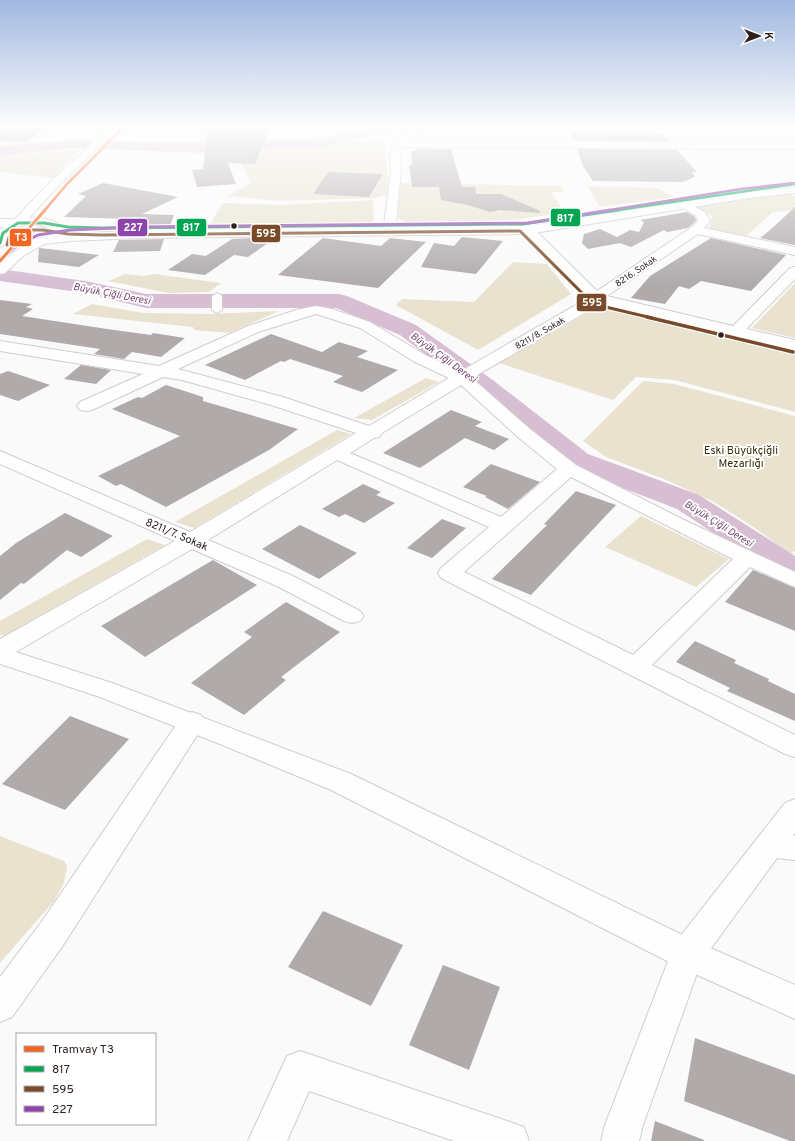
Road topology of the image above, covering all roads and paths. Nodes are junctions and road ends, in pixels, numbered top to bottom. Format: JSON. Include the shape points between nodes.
{"nodes":[{"id":1,"x":58,"y":180,"type":"edge"},
{"id":2,"x":395,"y":180,"type":"edge"},
{"id":3,"x":795,"y":184,"type":"edge"},
{"id":4,"x":795,"y":190,"type":"edge"},
{"id":5,"x":685,"y":205,"type":"junction"},
{"id":6,"x":48,"y":220,"type":"junction"},
{"id":7,"x":18,"y":223,"type":"junction"},
{"id":8,"x":390,"y":225,"type":"junction"},
{"id":9,"x":526,"y":227,"type":"junction"},
{"id":10,"x":696,"y":230,"type":"junction"},
{"id":11,"x":1,"y":234,"type":"edge"},
{"id":12,"x":41,"y":241,"type":"junction"},
{"id":13,"x":795,"y":251,"type":"edge"},
{"id":14,"x":0,"y":270,"type":"edge"},
{"id":15,"x":795,"y":271,"type":"edge"},
{"id":16,"x":217,"y":296,"type":"dead end"},
{"id":17,"x":596,"y":298,"type":"junction"},
{"id":18,"x":217,"y":310,"type":"dead end"},
{"id":19,"x":735,"y":332,"type":"junction"},
{"id":20,"x":795,"y":345,"type":"edge"},
{"id":21,"x":0,"y":346,"type":"edge"},
{"id":22,"x":160,"y":371,"type":"junction"},
{"id":23,"x":469,"y":374,"type":"junction"},
{"id":24,"x":86,"y":406,"type":"dead end"},
{"id":25,"x":373,"y":433,"type":"junction"},
{"id":26,"x":338,"y":454,"type":"junction"},
{"id":27,"x":0,"y":457,"type":"edge"},
{"id":28,"x":569,"y":469,"type":"junction"},
{"id":29,"x":504,"y":526,"type":"junction"},
{"id":30,"x":192,"y":540,"type":"junction"},
{"id":31,"x":747,"y":558,"type":"junction"},
{"id":32,"x":795,"y":580,"type":"edge"},
{"id":33,"x":352,"y":616,"type":"dead end"},
{"id":34,"x":0,"y":650,"type":"edge"},
{"id":35,"x":0,"y":655,"type":"edge"},
{"id":36,"x":635,"y":667,"type":"junction"},
{"id":37,"x":192,"y":722,"type":"junction"},
{"id":38,"x":795,"y":748,"type":"edge"},
{"id":39,"x":795,"y":811,"type":"edge"},
{"id":40,"x":782,"y":846,"type":"edge"},
{"id":41,"x":687,"y":954,"type":"junction"},
{"id":42,"x":795,"y":1002,"type":"edge"},
{"id":43,"x":0,"y":1005,"type":"edge"},
{"id":44,"x":267,"y":1141,"type":"edge"},
{"id":45,"x":510,"y":1141,"type":"edge"},
{"id":46,"x":620,"y":1141,"type":"edge"}],
"edges":[{"from":1,"to":7,"type":"street"},
{"from":2,"to":8,"type":"street"},
{"from":3,"to":9,"type":"street"},
{"from":4,"to":5,"type":"street"},
{"from":5,"to":9,"type":"street"},
{"from":5,"to":10,"type":"street","via":[[701,214],[704,221]]},
{"from":6,"to":7,"type":"street"},
{"from":6,"to":8,"type":"street","via":[[101,228]]},
{"from":6,"to":12,"type":"street","via":[[59,233]]},
{"from":7,"to":11,"type":"street"},
{"from":8,"to":9,"type":"street"},
{"from":9,"to":12,"type":"street","via":[[137,234]]},
{"from":9,"to":17,"type":"street"},
{"from":10,"to":13,"type":"street"},
{"from":10,"to":17,"type":"street","name":"8216. Sokak"},
{"from":11,"to":12,"type":"street","via":[[10,243]]},
{"from":12,"to":14,"type":"street","via":[[19,253]]},
{"from":15,"to":19,"type":"street"},
{"from":16,"to":18,"type":"street"},
{"from":17,"to":19,"type":"street","name":"8216. Sokak"},
{"from":17,"to":23,"type":"street","name":"8211/8. Sokak","via":[[590,304]]},
{"from":19,"to":20,"type":"street","name":"8216. Sokak"},
{"from":21,"to":22,"type":"street"},
{"from":22,"to":23,"type":"street","via":[[253,329],[316,310],[365,325],[421,359]]},
{"from":22,"to":24,"type":"street"},
{"from":22,"to":25,"type":"street","via":[[276,401]]},
{"from":23,"to":25,"type":"street","name":"8211/8. Sokak"},
{"from":23,"to":28,"type":"street","via":[[524,433]]},
{"from":25,"to":26,"type":"street","name":"8211/8. Sokak"},
{"from":26,"to":29,"type":"street"},
{"from":26,"to":30,"type":"street","name":"8211/8. Sokak"},
{"from":27,"to":30,"type":"street","name":"8211/7. Sokak"},
{"from":28,"to":29,"type":"street"},
{"from":28,"to":31,"type":"street"},
{"from":29,"to":36,"type":"street","via":[[448,574]]},
{"from":30,"to":33,"type":"street","name":"8211/7. Sokak","via":[[285,581]]},
{"from":30,"to":34,"type":"street","name":"8211/8. Sokak"},
{"from":31,"to":32,"type":"street"},
{"from":31,"to":36,"type":"street"},
{"from":35,"to":37,"type":"street"},
{"from":36,"to":38,"type":"street"},
{"from":37,"to":41,"type":"street","via":[[341,782]]},
{"from":37,"to":43,"type":"street","via":[[52,934]]},
{"from":39,"to":40,"type":"street"},
{"from":40,"to":41,"type":"street"},
{"from":41,"to":42,"type":"street"},
{"from":41,"to":46,"type":"street"},
{"from":44,"to":45,"type":"street","via":[[300,1069]]}]}
